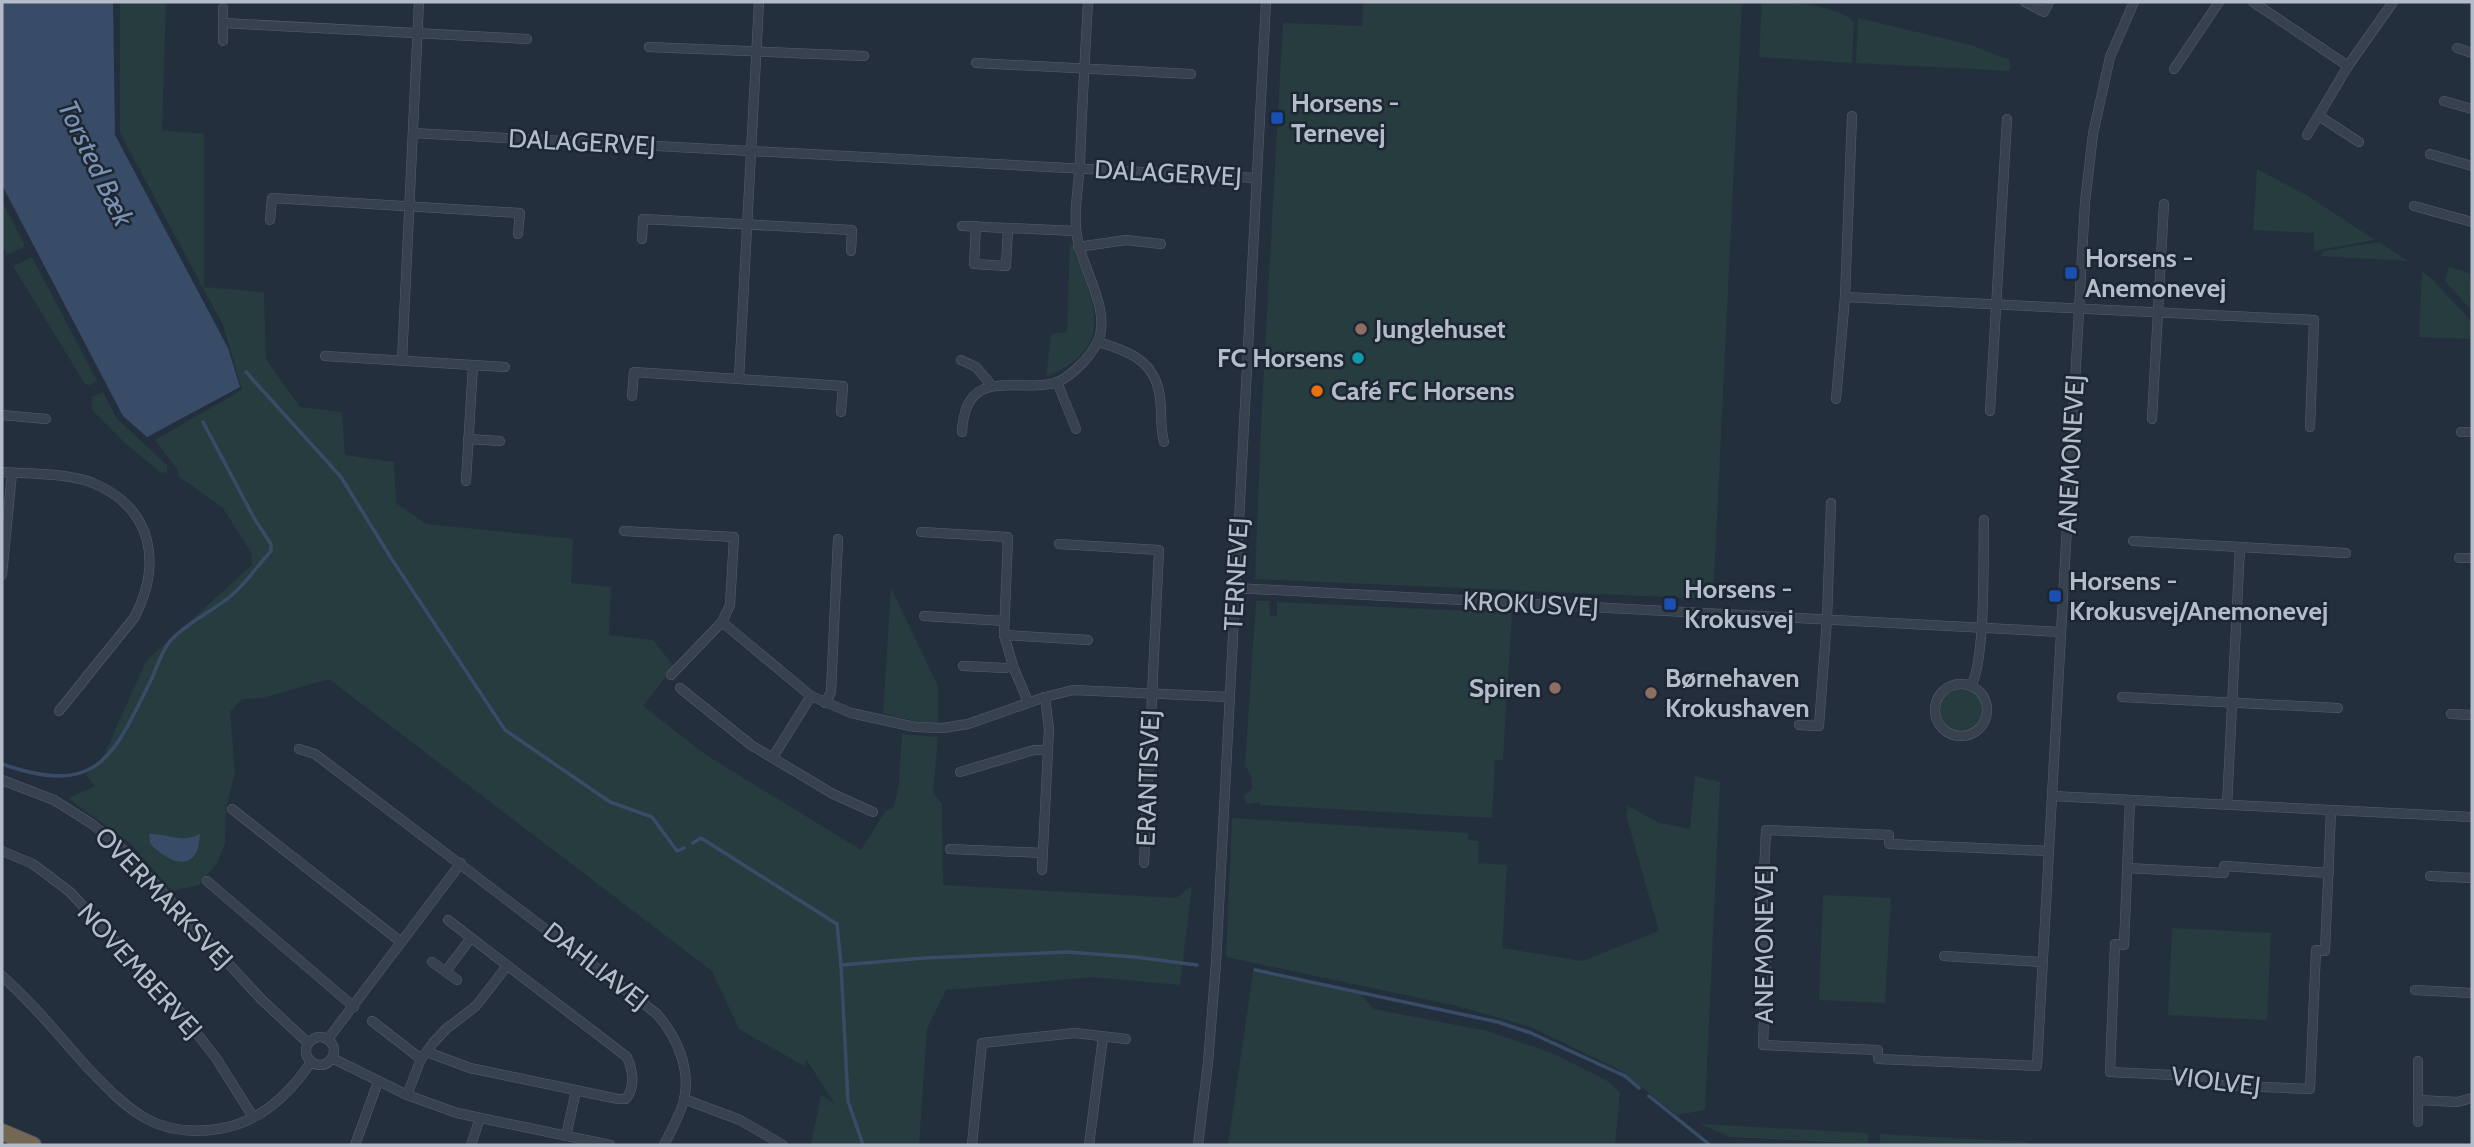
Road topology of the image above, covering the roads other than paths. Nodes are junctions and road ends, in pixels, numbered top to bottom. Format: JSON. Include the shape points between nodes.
{"nodes":[{"id":1,"x":419,"y":2,"type":"edge"},
{"id":2,"x":758,"y":2,"type":"edge"},
{"id":3,"x":1088,"y":2,"type":"edge"},
{"id":4,"x":1266,"y":2,"type":"edge"},
{"id":5,"x":2025,"y":2,"type":"edge"},
{"id":6,"x":2049,"y":2,"type":"edge"},
{"id":7,"x":2134,"y":2,"type":"edge"},
{"id":8,"x":2219,"y":2,"type":"edge"},
{"id":9,"x":2253,"y":2,"type":"edge"},
{"id":10,"x":2393,"y":2,"type":"edge"},
{"id":11,"x":223,"y":8,"type":"dead end"},
{"id":12,"x":223,"y":23,"type":"junction"},
{"id":13,"x":418,"y":33,"type":"junction"},
{"id":14,"x":527,"y":39,"type":"dead end"},
{"id":15,"x":222,"y":41,"type":"dead end"},
{"id":16,"x":649,"y":47,"type":"dead end"},
{"id":17,"x":2457,"y":48,"type":"dead end"},
{"id":18,"x":756,"y":51,"type":"junction"},
{"id":19,"x":2472,"y":53,"type":"edge"},
{"id":20,"x":864,"y":56,"type":"dead end"},
{"id":21,"x":976,"y":63,"type":"dead end"},
{"id":22,"x":2348,"y":66,"type":"junction"},
{"id":23,"x":1084,"y":68,"type":"junction"},
{"id":24,"x":2174,"y":69,"type":"dead end"},
{"id":25,"x":1191,"y":74,"type":"dead end"},
{"id":26,"x":2444,"y":101,"type":"dead end"},
{"id":27,"x":2472,"y":109,"type":"edge"},
{"id":28,"x":1852,"y":116,"type":"dead end"},
{"id":29,"x":2319,"y":116,"type":"junction"},
{"id":30,"x":2007,"y":119,"type":"dead end"},
{"id":31,"x":413,"y":134,"type":"junction"},
{"id":32,"x":2307,"y":135,"type":"dead end"},
{"id":33,"x":2359,"y":142,"type":"dead end"},
{"id":34,"x":751,"y":150,"type":"junction"},
{"id":35,"x":2430,"y":154,"type":"dead end"},
{"id":36,"x":2472,"y":166,"type":"edge"},
{"id":37,"x":1079,"y":168,"type":"junction"},
{"id":38,"x":1256,"y":178,"type":"junction"},
{"id":39,"x":2164,"y":204,"type":"dead end"},
{"id":40,"x":409,"y":206,"type":"junction"},
{"id":41,"x":2414,"y":206,"type":"dead end"},
{"id":42,"x":270,"y":220,"type":"dead end"},
{"id":43,"x":2472,"y":222,"type":"edge"},
{"id":44,"x":747,"y":224,"type":"junction"},
{"id":45,"x":962,"y":226,"type":"dead end"},
{"id":46,"x":976,"y":226,"type":"junction"},
{"id":47,"x":1008,"y":228,"type":"junction"},
{"id":48,"x":1076,"y":231,"type":"junction"},
{"id":49,"x":518,"y":234,"type":"dead end"},
{"id":50,"x":642,"y":239,"type":"dead end"},
{"id":51,"x":1161,"y":244,"type":"dead end"},
{"id":52,"x":1078,"y":247,"type":"junction"},
{"id":53,"x":851,"y":251,"type":"dead end"},
{"id":54,"x":1844,"y":297,"type":"junction"},
{"id":55,"x":1997,"y":305,"type":"junction"},
{"id":56,"x":2078,"y":308,"type":"junction"},
{"id":57,"x":2158,"y":311,"type":"junction"},
{"id":58,"x":1098,"y":342,"type":"junction"},
{"id":59,"x":325,"y":356,"type":"dead end"},
{"id":60,"x":961,"y":359,"type":"dead end"},
{"id":61,"x":402,"y":361,"type":"junction"},
{"id":62,"x":472,"y":365,"type":"junction"},
{"id":63,"x":505,"y":367,"type":"dead end"},
{"id":64,"x":739,"y":378,"type":"junction"},
{"id":65,"x":1057,"y":382,"type":"junction"},
{"id":66,"x":992,"y":386,"type":"junction"},
{"id":67,"x":632,"y":396,"type":"dead end"},
{"id":68,"x":1836,"y":399,"type":"dead end"},
{"id":69,"x":1990,"y":411,"type":"dead end"},
{"id":70,"x":841,"y":412,"type":"dead end"},
{"id":71,"x":2,"y":415,"type":"edge"},
{"id":72,"x":46,"y":419,"type":"dead end"},
{"id":73,"x":2152,"y":419,"type":"dead end"},
{"id":74,"x":2310,"y":427,"type":"dead end"},
{"id":75,"x":1076,"y":429,"type":"dead end"},
{"id":76,"x":962,"y":432,"type":"dead end"},
{"id":77,"x":2461,"y":432,"type":"dead end"},
{"id":78,"x":2472,"y":432,"type":"edge"},
{"id":79,"x":468,"y":439,"type":"junction"},
{"id":80,"x":500,"y":441,"type":"dead end"},
{"id":81,"x":1164,"y":442,"type":"dead end"},
{"id":82,"x":7,"y":472,"type":"edge"},
{"id":83,"x":466,"y":481,"type":"dead end"},
{"id":84,"x":1831,"y":503,"type":"dead end"},
{"id":85,"x":1984,"y":520,"type":"dead end"},
{"id":86,"x":624,"y":531,"type":"dead end"},
{"id":87,"x":921,"y":532,"type":"dead end"},
{"id":88,"x":838,"y":539,"type":"dead end"},
{"id":89,"x":2133,"y":541,"type":"dead end"},
{"id":90,"x":1059,"y":544,"type":"dead end"},
{"id":91,"x":2240,"y":547,"type":"junction"},
{"id":92,"x":2346,"y":553,"type":"dead end"},
{"id":93,"x":2459,"y":558,"type":"dead end"},
{"id":94,"x":2472,"y":558,"type":"edge"},
{"id":95,"x":2,"y":575,"type":"edge"},
{"id":96,"x":1235,"y":588,"type":"junction"},
{"id":97,"x":923,"y":616,"type":"dead end"},
{"id":98,"x":1827,"y":619,"type":"junction"},
{"id":99,"x":1004,"y":621,"type":"junction"},
{"id":100,"x":722,"y":622,"type":"junction"},
{"id":101,"x":1981,"y":627,"type":"junction"},
{"id":102,"x":2061,"y":632,"type":"junction"},
{"id":103,"x":1004,"y":635,"type":"junction"},
{"id":104,"x":1088,"y":639,"type":"dead end"},
{"id":105,"x":963,"y":666,"type":"dead end"},
{"id":106,"x":1013,"y":666,"type":"junction"},
{"id":107,"x":671,"y":675,"type":"dead end"},
{"id":108,"x":1971,"y":686,"type":"junction"},
{"id":109,"x":680,"y":688,"type":"dead end"},
{"id":110,"x":1152,"y":694,"type":"junction"},
{"id":111,"x":811,"y":696,"type":"junction"},
{"id":112,"x":1045,"y":697,"type":"junction"},
{"id":113,"x":1229,"y":697,"type":"junction"},
{"id":114,"x":2122,"y":697,"type":"dead end"},
{"id":115,"x":1028,"y":702,"type":"junction"},
{"id":116,"x":2232,"y":702,"type":"junction"},
{"id":117,"x":825,"y":703,"type":"junction"},
{"id":118,"x":2338,"y":708,"type":"dead end"},
{"id":119,"x":59,"y":711,"type":"dead end"},
{"id":120,"x":2451,"y":714,"type":"dead end"},
{"id":121,"x":2472,"y":715,"type":"edge"},
{"id":122,"x":1799,"y":725,"type":"dead end"},
{"id":123,"x":299,"y":748,"type":"dead end"},
{"id":124,"x":1047,"y":750,"type":"junction"},
{"id":125,"x":773,"y":757,"type":"junction"},
{"id":126,"x":960,"y":772,"type":"dead end"},
{"id":127,"x":2,"y":780,"type":"edge"},
{"id":128,"x":2052,"y":796,"type":"junction"},
{"id":129,"x":2130,"y":800,"type":"junction"},
{"id":130,"x":2227,"y":805,"type":"junction"},
{"id":131,"x":232,"y":809,"type":"dead end"},
{"id":132,"x":2331,"y":810,"type":"junction"},
{"id":133,"x":873,"y":812,"type":"dead end"},
{"id":134,"x":2472,"y":817,"type":"edge"},
{"id":135,"x":950,"y":849,"type":"dead end"},
{"id":136,"x":2,"y":851,"type":"edge"},
{"id":137,"x":2048,"y":851,"type":"junction"},
{"id":138,"x":1042,"y":853,"type":"junction"},
{"id":139,"x":461,"y":863,"type":"junction"},
{"id":140,"x":1144,"y":863,"type":"dead end"},
{"id":141,"x":2127,"y":868,"type":"junction"},
{"id":142,"x":1042,"y":870,"type":"dead end"},
{"id":143,"x":2329,"y":873,"type":"junction"},
{"id":144,"x":2430,"y":876,"type":"dead end"},
{"id":145,"x":2472,"y":878,"type":"edge"},
{"id":146,"x":207,"y":881,"type":"dead end"},
{"id":147,"x":448,"y":919,"type":"dead end"},
{"id":148,"x":471,"y":938,"type":"junction"},
{"id":149,"x":401,"y":942,"type":"junction"},
{"id":150,"x":1944,"y":956,"type":"dead end"},
{"id":151,"x":432,"y":962,"type":"dead end"},
{"id":152,"x":2042,"y":962,"type":"junction"},
{"id":153,"x":507,"y":966,"type":"junction"},
{"id":154,"x":446,"y":971,"type":"junction"},
{"id":155,"x":2,"y":976,"type":"edge"},
{"id":156,"x":457,"y":980,"type":"dead end"},
{"id":157,"x":2415,"y":990,"type":"dead end"},
{"id":158,"x":2472,"y":993,"type":"edge"},
{"id":159,"x":354,"y":1007,"type":"junction"},
{"id":160,"x":372,"y":1021,"type":"dead end"},
{"id":161,"x":1103,"y":1037,"type":"junction"},
{"id":162,"x":1126,"y":1039,"type":"dead end"},
{"id":163,"x":328,"y":1040,"type":"junction"},
{"id":164,"x":308,"y":1043,"type":"junction"},
{"id":165,"x":424,"y":1056,"type":"junction"},
{"id":166,"x":332,"y":1058,"type":"junction"},
{"id":167,"x":2418,"y":1061,"type":"dead end"},
{"id":168,"x":311,"y":1062,"type":"junction"},
{"id":169,"x":378,"y":1082,"type":"junction"},
{"id":170,"x":576,"y":1091,"type":"junction"},
{"id":171,"x":407,"y":1095,"type":"junction"},
{"id":172,"x":2472,"y":1098,"type":"edge"},
{"id":173,"x":684,"y":1099,"type":"junction"},
{"id":174,"x":2418,"y":1100,"type":"junction"},
{"id":175,"x":253,"y":1117,"type":"junction"},
{"id":176,"x":480,"y":1118,"type":"junction"},
{"id":177,"x":2418,"y":1122,"type":"dead end"},
{"id":178,"x":2,"y":1132,"type":"edge"},
{"id":179,"x":566,"y":1136,"type":"junction"},
{"id":180,"x":587,"y":1142,"type":"edge"},
{"id":181,"x":33,"y":1145,"type":"edge"},
{"id":182,"x":355,"y":1145,"type":"edge"},
{"id":183,"x":471,"y":1145,"type":"edge"},
{"id":184,"x":610,"y":1145,"type":"edge"},
{"id":185,"x":664,"y":1145,"type":"edge"},
{"id":186,"x":783,"y":1145,"type":"edge"},
{"id":187,"x":972,"y":1145,"type":"edge"},
{"id":188,"x":1089,"y":1145,"type":"edge"},
{"id":189,"x":1198,"y":1145,"type":"edge"}],
"edges":[{"from":1,"to":13,"type":"street"},
{"from":2,"to":18,"type":"street"},
{"from":3,"to":23,"type":"street","name":"DALAGERVEJ"},
{"from":4,"to":38,"type":"street","name":"TERNEVEJ"},
{"from":5,"to":6,"type":"street","via":[[2044,12]]},
{"from":7,"to":56,"type":"street","name":"ANEMONEVEJ","via":[[2110,57],[2093,134]]},
{"from":8,"to":24,"type":"street"},
{"from":9,"to":22,"type":"street"},
{"from":10,"to":22,"type":"street"},
{"from":11,"to":12,"type":"street"},
{"from":12,"to":13,"type":"street"},
{"from":12,"to":15,"type":"street"},
{"from":13,"to":14,"type":"street"},
{"from":13,"to":31,"type":"street"},
{"from":16,"to":18,"type":"street"},
{"from":17,"to":19,"type":"street"},
{"from":18,"to":20,"type":"street"},
{"from":18,"to":34,"type":"street"},
{"from":21,"to":23,"type":"street"},
{"from":22,"to":29,"type":"street"},
{"from":23,"to":25,"type":"street"},
{"from":23,"to":37,"type":"street","name":"DALAGERVEJ"},
{"from":26,"to":27,"type":"street"},
{"from":28,"to":54,"type":"street"},
{"from":29,"to":32,"type":"street"},
{"from":29,"to":33,"type":"street"},
{"from":30,"to":55,"type":"street"},
{"from":31,"to":34,"type":"street","name":"DALAGERVEJ"},
{"from":31,"to":40,"type":"street"},
{"from":34,"to":37,"type":"street","name":"DALAGERVEJ"},
{"from":34,"to":44,"type":"street"},
{"from":35,"to":36,"type":"street"},
{"from":37,"to":38,"type":"street","name":"DALAGERVEJ"},
{"from":37,"to":48,"type":"street","name":"DALAGERVEJ"},
{"from":38,"to":96,"type":"street","name":"TERNEVEJ"},
{"from":39,"to":57,"type":"street"},
{"from":40,"to":42,"type":"street","via":[[272,198]]},
{"from":40,"to":49,"type":"street","via":[[520,213]]},
{"from":40,"to":61,"type":"street"},
{"from":41,"to":43,"type":"street"},
{"from":44,"to":50,"type":"street","via":[[643,219]]},
{"from":44,"to":53,"type":"street","via":[[852,230]]},
{"from":44,"to":64,"type":"street"},
{"from":45,"to":46,"type":"street"},
{"from":46,"to":47,"type":"street"},
{"from":46,"to":47,"type":"street","via":[[974,264],[1006,266]]},
{"from":47,"to":48,"type":"street"},
{"from":48,"to":52,"type":"street","name":"DALAGERVEJ"},
{"from":51,"to":52,"type":"street","via":[[1126,240]]},
{"from":52,"to":58,"type":"street","name":"DALAGERVEJ","via":[[1099,304]]},
{"from":54,"to":55,"type":"street"},
{"from":54,"to":68,"type":"street"},
{"from":55,"to":56,"type":"street"},
{"from":55,"to":69,"type":"street"},
{"from":56,"to":57,"type":"street"},
{"from":56,"to":102,"type":"street","name":"ANEMONEVEJ"},
{"from":57,"to":73,"type":"street"},
{"from":57,"to":74,"type":"street","via":[[2314,320]]},
{"from":58,"to":65,"type":"street"},
{"from":58,"to":81,"type":"street","via":[[1128,351],[1151,370],[1160,399]]},
{"from":59,"to":61,"type":"street"},
{"from":60,"to":66,"type":"street","via":[[976,367]]},
{"from":61,"to":62,"type":"street"},
{"from":62,"to":63,"type":"street"},
{"from":62,"to":79,"type":"street"},
{"from":64,"to":67,"type":"street","via":[[634,372]]},
{"from":64,"to":70,"type":"street","via":[[843,386]]},
{"from":65,"to":66,"type":"street"},
{"from":65,"to":75,"type":"street"},
{"from":66,"to":76,"type":"street","via":[[968,404]]},
{"from":71,"to":72,"type":"street"},
{"from":77,"to":78,"type":"street"},
{"from":79,"to":80,"type":"street"},
{"from":79,"to":83,"type":"street"},
{"from":82,"to":95,"type":"street"},
{"from":82,"to":119,"type":"street","via":[[92,482],[131,509],[148,538],[149,582],[143,601]]},
{"from":84,"to":98,"type":"street"},
{"from":85,"to":101,"type":"street"},
{"from":86,"to":100,"type":"street","via":[[734,537],[732,598]]},
{"from":87,"to":99,"type":"street","via":[[1008,537]]},
{"from":88,"to":117,"type":"street","via":[[831,692]]},
{"from":89,"to":91,"type":"street"},
{"from":90,"to":110,"type":"street","name":"ERANTISVEJ","via":[[1158,550]]},
{"from":91,"to":92,"type":"street"},
{"from":91,"to":116,"type":"street"},
{"from":93,"to":94,"type":"street"},
{"from":96,"to":98,"type":"street","name":"KROKUSVEJ"},
{"from":96,"to":113,"type":"street","name":"TERNEVEJ"},
{"from":97,"to":99,"type":"street"},
{"from":98,"to":101,"type":"street","name":"KROKUSVEJ"},
{"from":98,"to":122,"type":"street","via":[[1819,726]]},
{"from":99,"to":103,"type":"street"},
{"from":100,"to":107,"type":"street"},
{"from":100,"to":111,"type":"street","name":"ERANTISVEJ"},
{"from":101,"to":102,"type":"street","name":"KROKUSVEJ"},
{"from":101,"to":108,"type":"street","via":[[1976,678]]},
{"from":102,"to":128,"type":"street","name":"ANEMONEVEJ"},
{"from":103,"to":104,"type":"street"},
{"from":103,"to":106,"type":"street"},
{"from":105,"to":106,"type":"street"},
{"from":106,"to":115,"type":"street"},
{"from":108,"to":108,"type":"street","via":[[1955,685],[1937,701],[1940,725],[1954,735],[1971,734],[1984,723],[1987,706]]},
{"from":109,"to":125,"type":"street"},
{"from":110,"to":112,"type":"street","name":"ERANTISVEJ","via":[[1073,690]]},
{"from":110,"to":113,"type":"street","name":"ERANTISVEJ"},
{"from":110,"to":140,"type":"street","name":"ERANTISVEJ"},
{"from":111,"to":117,"type":"street","name":"ERANTISVEJ"},
{"from":111,"to":125,"type":"street"},
{"from":112,"to":115,"type":"street","name":"ERANTISVEJ"},
{"from":112,"to":124,"type":"street"},
{"from":113,"to":189,"type":"street","name":"TERNEVEJ","via":[[1216,963]]},
{"from":114,"to":116,"type":"street"},
{"from":115,"to":117,"type":"street","name":"ERANTISVEJ","via":[[943,728],[890,722]]},
{"from":116,"to":118,"type":"street"},
{"from":116,"to":130,"type":"street"},
{"from":120,"to":121,"type":"street"},
{"from":123,"to":139,"type":"street","name":"DAHLIAVEJ","via":[[315,754]]},
{"from":124,"to":126,"type":"street"},
{"from":124,"to":138,"type":"street"},
{"from":125,"to":133,"type":"street","via":[[833,794]]},
{"from":127,"to":164,"type":"street","name":"OVERMARKSVEJ","via":[[54,800],[125,851],[261,999]]},
{"from":128,"to":129,"type":"street"},
{"from":128,"to":137,"type":"street","name":"ANEMONEVEJ"},
{"from":129,"to":130,"type":"street"},
{"from":129,"to":141,"type":"street","name":"VIOLVEJ"},
{"from":130,"to":132,"type":"street"},
{"from":131,"to":149,"type":"street"},
{"from":132,"to":134,"type":"street"},
{"from":132,"to":143,"type":"street","name":"VIOLVEJ"},
{"from":135,"to":138,"type":"street"},
{"from":136,"to":175,"type":"street","name":"NOVEMBERVEJ","via":[[33,864],[70,892],[177,1008]]},
{"from":137,"to":152,"type":"street","name":"ANEMONEVEJ"},
{"from":137,"to":152,"type":"street","name":"ANEMONEVEJ","via":[[1889,844],[1889,835],[1766,830],[1760,940],[1768,941],[1763,1045],[1878,1050],[1878,1059],[2037,1066]]},
{"from":138,"to":142,"type":"street"},
{"from":139,"to":149,"type":"street"},
{"from":139,"to":173,"type":"street","name":"DAHLIAVEJ","via":[[657,1014],[678,1046]]},
{"from":141,"to":143,"type":"street","via":[[2224,873],[2224,866]]},
{"from":141,"to":143,"type":"street","name":"VIOLVEJ","via":[[2124,945],[2115,944],[2110,1072],[2214,1077],[2214,1085],[2310,1089],[2316,950],[2325,950]]},
{"from":144,"to":145,"type":"street"},
{"from":146,"to":159,"type":"street"},
{"from":147,"to":148,"type":"street"},
{"from":148,"to":153,"type":"street"},
{"from":148,"to":154,"type":"street"},
{"from":149,"to":159,"type":"street"},
{"from":150,"to":152,"type":"street"},
{"from":151,"to":154,"type":"street"},
{"from":153,"to":165,"type":"street","via":[[476,1006],[446,1029]]},
{"from":153,"to":170,"type":"street","via":[[627,1058],[633,1084],[626,1099]]},
{"from":154,"to":156,"type":"street"},
{"from":155,"to":175,"type":"street","via":[[119,1101],[144,1118],[172,1129],[198,1131],[226,1128]]},
{"from":157,"to":158,"type":"street"},
{"from":159,"to":163,"type":"street"},
{"from":160,"to":165,"type":"street"},
{"from":161,"to":162,"type":"street"},
{"from":161,"to":187,"type":"street","via":[[1075,1033],[982,1043]]},
{"from":161,"to":188,"type":"street"},
{"from":163,"to":164,"type":"street","via":[[317,1037]]},
{"from":163,"to":166,"type":"street","via":[[334,1048]]},
{"from":164,"to":168,"type":"street","via":[[305,1053]]},
{"from":165,"to":170,"type":"street"},
{"from":165,"to":171,"type":"street"},
{"from":166,"to":168,"type":"street","via":[[322,1065]]},
{"from":166,"to":169,"type":"street"},
{"from":167,"to":174,"type":"street"},
{"from":168,"to":175,"type":"street","via":[[282,1097]]},
{"from":169,"to":171,"type":"street"},
{"from":169,"to":182,"type":"street"},
{"from":170,"to":179,"type":"street"},
{"from":171,"to":176,"type":"street"},
{"from":172,"to":174,"type":"street"},
{"from":173,"to":185,"type":"street","name":"DAHLIAVEJ"},
{"from":173,"to":186,"type":"street","via":[[740,1120]]},
{"from":174,"to":177,"type":"street"},
{"from":176,"to":179,"type":"street"},
{"from":176,"to":183,"type":"street"},
{"from":178,"to":181,"type":"highway"},
{"from":179,"to":180,"type":"street"},
{"from":180,"to":184,"type":"street"}]}
